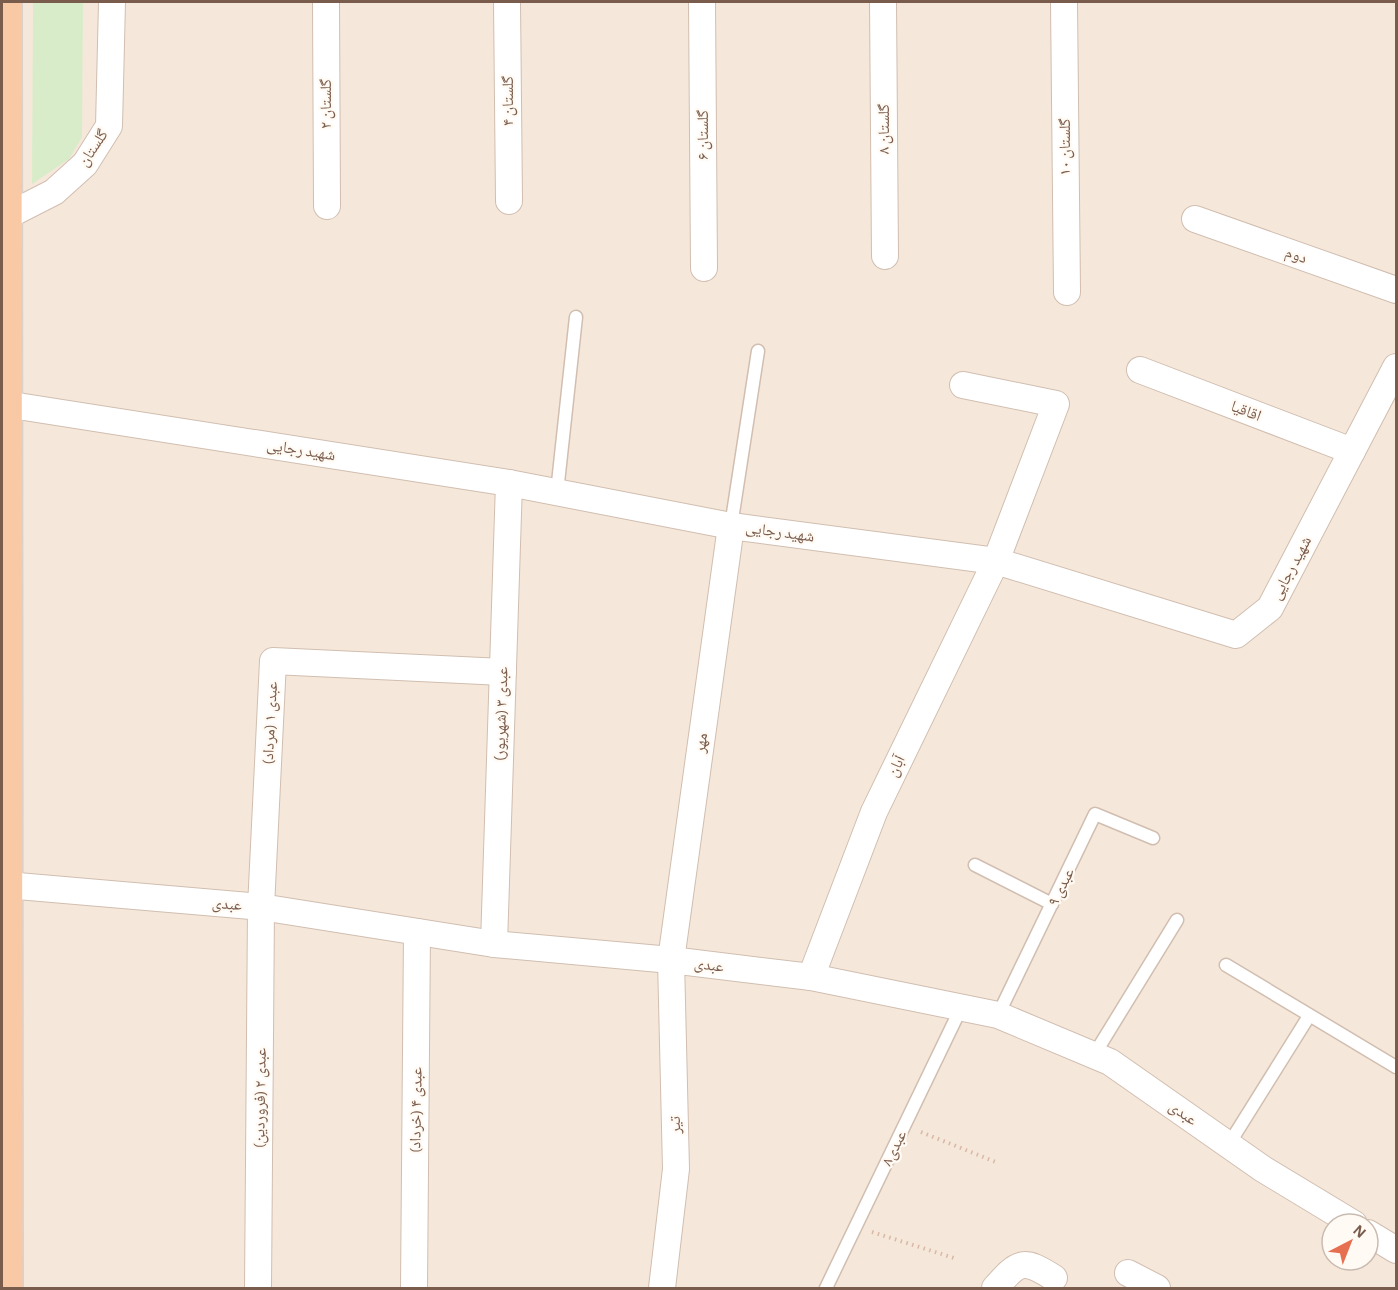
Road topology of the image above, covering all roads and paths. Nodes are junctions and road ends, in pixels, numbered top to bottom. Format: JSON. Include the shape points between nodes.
{"nodes":[{"id":1,"x":5,"y":2,"type":"edge"},
{"id":2,"x":112,"y":2,"type":"edge"},
{"id":3,"x":326,"y":2,"type":"edge"},
{"id":4,"x":507,"y":2,"type":"edge"},
{"id":5,"x":702,"y":2,"type":"edge"},
{"id":6,"x":883,"y":2,"type":"edge"},
{"id":7,"x":1064,"y":2,"type":"edge"},
{"id":8,"x":509,"y":201,"type":"dead end"},
{"id":9,"x":327,"y":206,"type":"dead end"},
{"id":10,"x":5,"y":217,"type":"junction"},
{"id":11,"x":1195,"y":219,"type":"dead end"},
{"id":12,"x":885,"y":256,"type":"dead end"},
{"id":13,"x":704,"y":268,"type":"dead end"},
{"id":14,"x":1396,"y":290,"type":"edge"},
{"id":15,"x":1066,"y":292,"type":"dead end"},
{"id":16,"x":576,"y":317,"type":"dead end"},
{"id":17,"x":758,"y":351,"type":"dead end"},
{"id":18,"x":1396,"y":367,"type":"edge"},
{"id":19,"x":1140,"y":370,"type":"dead end"},
{"id":20,"x":963,"y":385,"type":"dead end"},
{"id":21,"x":5,"y":404,"type":"junction"},
{"id":22,"x":1352,"y":451,"type":"junction"},
{"id":23,"x":509,"y":483,"type":"junction"},
{"id":24,"x":557,"y":492,"type":"junction"},
{"id":25,"x":731,"y":526,"type":"junction"},
{"id":26,"x":996,"y":561,"type":"junction"},
{"id":27,"x":503,"y":672,"type":"junction"},
{"id":28,"x":1153,"y":838,"type":"dead end"},
{"id":29,"x":975,"y":865,"type":"dead end"},
{"id":30,"x":6,"y":885,"type":"junction"},
{"id":31,"x":1052,"y":904,"type":"junction"},
{"id":32,"x":261,"y":907,"type":"junction"},
{"id":33,"x":1177,"y":920,"type":"dead end"},
{"id":34,"x":417,"y":932,"type":"junction"},
{"id":35,"x":494,"y":944,"type":"junction"},
{"id":36,"x":671,"y":960,"type":"junction"},
{"id":37,"x":1226,"y":965,"type":"dead end"},
{"id":38,"x":812,"y":977,"type":"junction"},
{"id":39,"x":961,"y":1008,"type":"junction"},
{"id":40,"x":998,"y":1015,"type":"junction"},
{"id":41,"x":1309,"y":1016,"type":"junction"},
{"id":42,"x":1094,"y":1055,"type":"junction"},
{"id":43,"x":1396,"y":1067,"type":"edge"},
{"id":44,"x":905,"y":1125,"type":"junction"},
{"id":45,"x":1229,"y":1144,"type":"junction"},
{"id":46,"x":998,"y":1163,"type":"dead end"},
{"id":47,"x":1335,"y":1212,"type":"edge"},
{"id":48,"x":856,"y":1227,"type":"junction"},
{"id":49,"x":1380,"y":1240,"type":"edge"},
{"id":50,"x":1396,"y":1250,"type":"edge"},
{"id":51,"x":954,"y":1258,"type":"dead end"},
{"id":52,"x":1128,"y":1273,"type":"dead end"},
{"id":53,"x":1054,"y":1278,"type":"dead end"},
{"id":54,"x":6,"y":1288,"type":"edge"},
{"id":55,"x":258,"y":1288,"type":"edge"},
{"id":56,"x":414,"y":1288,"type":"edge"},
{"id":57,"x":662,"y":1288,"type":"edge"},
{"id":58,"x":826,"y":1288,"type":"edge"},
{"id":59,"x":995,"y":1288,"type":"edge"},
{"id":60,"x":1157,"y":1288,"type":"edge"}],
"edges":[{"from":1,"to":10,"type":"highway"},
{"from":2,"to":10,"type":"street","name":"گلستان","via":[[109,126],[85,164],[54,192]]},
{"from":3,"to":9,"type":"street","name":"گلستان ۲"},
{"from":4,"to":8,"type":"street","name":"گلستان ۴"},
{"from":5,"to":13,"type":"street","name":"گلستان ۶"},
{"from":6,"to":12,"type":"street","name":"گلستان ۸"},
{"from":7,"to":15,"type":"street","name":"گلستان ۱۰"},
{"from":10,"to":21,"type":"highway"},
{"from":11,"to":14,"type":"street","name":"دوم"},
{"from":16,"to":24,"type":"lane"},
{"from":17,"to":25,"type":"lane"},
{"from":18,"to":22,"type":"street","name":"شهید رجایی"},
{"from":19,"to":22,"type":"street","name":"اقاقیا"},
{"from":20,"to":26,"type":"street","name":"آبان","via":[[1056,404]]},
{"from":21,"to":23,"type":"street","name":"شهید رجایی"},
{"from":21,"to":30,"type":"highway"},
{"from":22,"to":26,"type":"street","name":"شهید رجایی","via":[[1270,608],[1236,635]]},
{"from":23,"to":24,"type":"street","name":"شهید رجایی"},
{"from":23,"to":27,"type":"street","name":"عبدی ۳ (شهریور)"},
{"from":24,"to":25,"type":"street","name":"شهید رجایی"},
{"from":25,"to":26,"type":"street","name":"شهید رجایی"},
{"from":25,"to":36,"type":"street","name":"مهر"},
{"from":26,"to":38,"type":"street","name":"آبان","via":[[874,812]]},
{"from":27,"to":32,"type":"street","name":"عبدی ۱ (مرداد)","via":[[273,661]]},
{"from":27,"to":35,"type":"street","name":"عبدی ۳ (شهریور)"},
{"from":28,"to":31,"type":"lane","name":"عبدی ۹","via":[[1095,814]]},
{"from":29,"to":31,"type":"lane"},
{"from":30,"to":32,"type":"street","name":"عبدی"},
{"from":30,"to":54,"type":"highway"},
{"from":31,"to":40,"type":"lane","name":"عبدی ۹"},
{"from":32,"to":34,"type":"street","name":"عبدی"},
{"from":32,"to":55,"type":"street","name":"عبدی ۲ (فروردین)"},
{"from":33,"to":42,"type":"lane"},
{"from":34,"to":35,"type":"street","name":"عبدی"},
{"from":34,"to":56,"type":"street","name":"عبدی ۴ (خرداد)"},
{"from":35,"to":36,"type":"street","name":"عبدی"},
{"from":36,"to":38,"type":"street","name":"عبدی"},
{"from":36,"to":57,"type":"street","name":"تیر","via":[[676,1168]]},
{"from":37,"to":41,"type":"lane"},
{"from":38,"to":39,"type":"street","name":"عبدی"},
{"from":39,"to":40,"type":"street","name":"عبدی"},
{"from":39,"to":44,"type":"lane","name":"عبدی۸"},
{"from":40,"to":42,"type":"street","name":"عبدی"},
{"from":41,"to":43,"type":"lane"},
{"from":41,"to":45,"type":"lane"},
{"from":42,"to":45,"type":"street","name":"عبدی"},
{"from":44,"to":46,"type":"path"},
{"from":44,"to":48,"type":"lane","name":"عبدی۸"},
{"from":45,"to":47,"type":"street","name":"عبدی"},
{"from":48,"to":51,"type":"path"},
{"from":48,"to":58,"type":"lane","name":"عبدی۸"},
{"from":49,"to":50,"type":"street"},
{"from":52,"to":60,"type":"street"},
{"from":53,"to":59,"type":"street","via":[[1023,1263]]}]}
